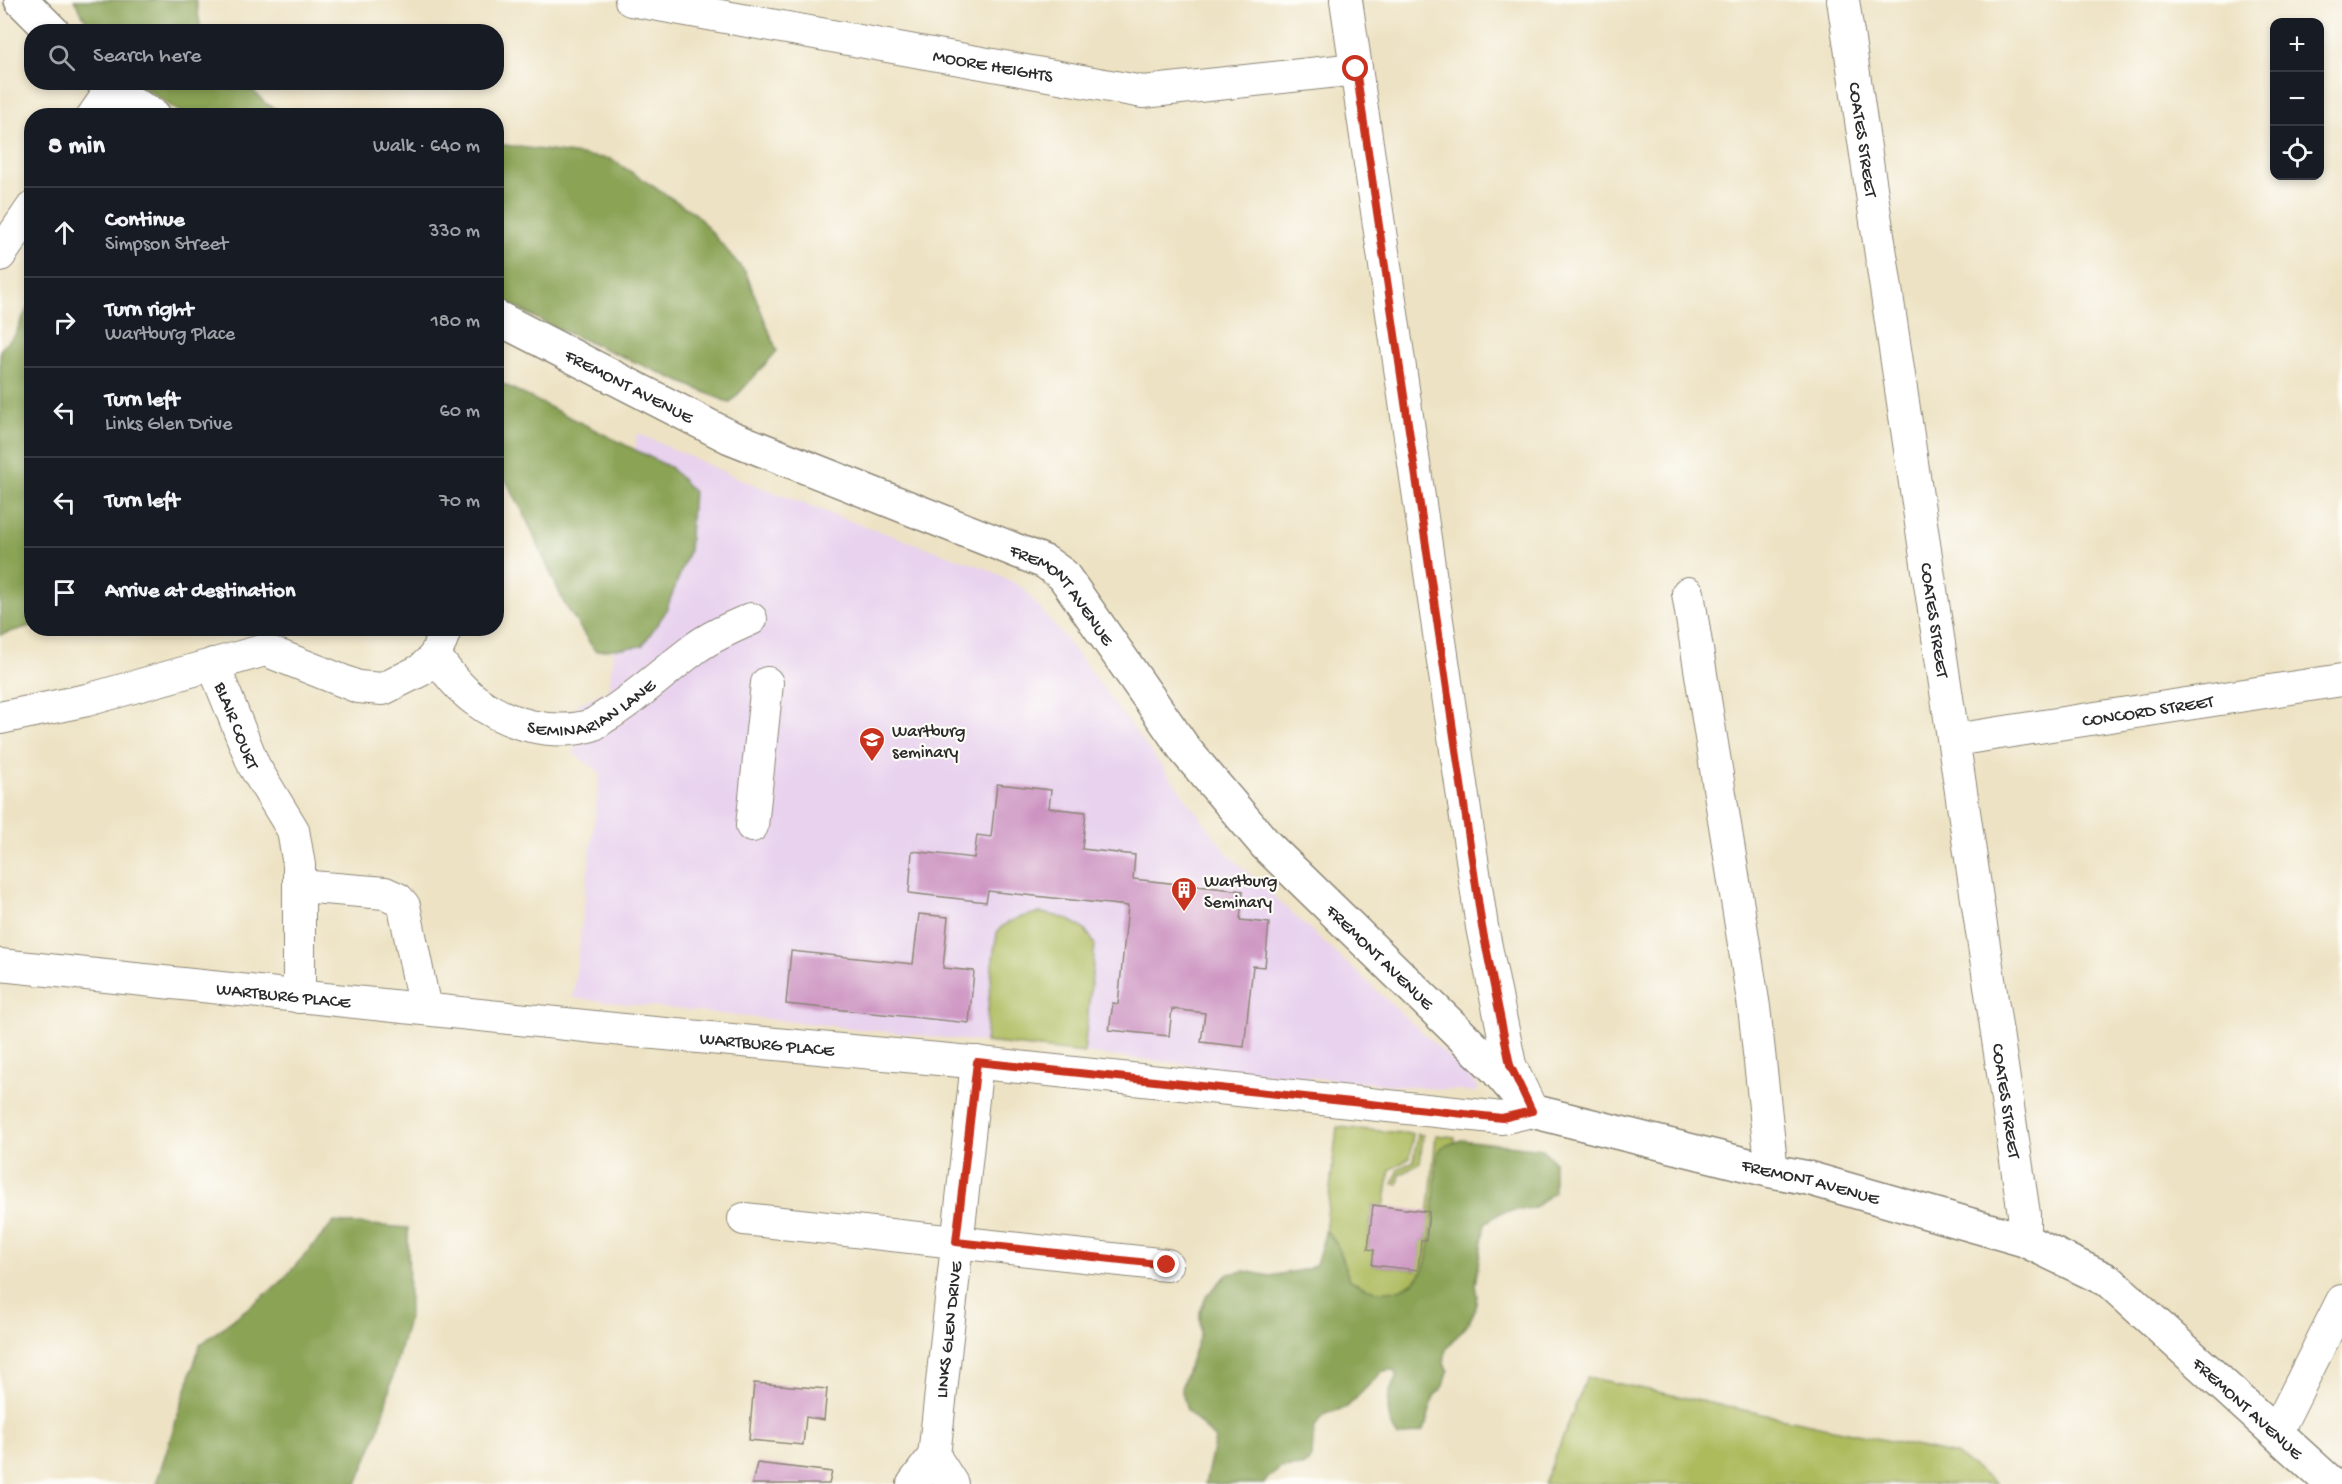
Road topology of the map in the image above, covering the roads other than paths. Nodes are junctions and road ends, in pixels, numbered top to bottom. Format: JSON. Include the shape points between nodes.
{"nodes":[{"id":1,"x":21,"y":0,"type":"edge"},
{"id":2,"x":631,"y":0,"type":"edge"},
{"id":3,"x":1346,"y":0,"type":"edge"},
{"id":4,"x":1843,"y":0,"type":"edge"},
{"id":5,"x":45,"y":24,"type":"edge"},
{"id":6,"x":1356,"y":69,"type":"junction"},
{"id":7,"x":102,"y":96,"type":"edge"},
{"id":8,"x":133,"y":108,"type":"edge"},
{"id":9,"x":24,"y":220,"type":"edge"},
{"id":10,"x":0,"y":255,"type":"edge"},
{"id":11,"x":504,"y":321,"type":"edge"},
{"id":12,"x":1688,"y":593,"type":"dead end"},
{"id":13,"x":751,"y":619,"type":"dead end"},
{"id":14,"x":440,"y":642,"type":"edge"},
{"id":15,"x":213,"y":664,"type":"junction"},
{"id":16,"x":2342,"y":680,"type":"edge"},
{"id":17,"x":767,"y":683,"type":"dead end"},
{"id":18,"x":0,"y":718,"type":"edge"},
{"id":19,"x":1954,"y":740,"type":"junction"},
{"id":20,"x":752,"y":826,"type":"dead end"},
{"id":21,"x":299,"y":886,"type":"junction"},
{"id":22,"x":0,"y":965,"type":"edge"},
{"id":23,"x":300,"y":997,"type":"junction"},
{"id":24,"x":425,"y":1009,"type":"junction"},
{"id":25,"x":977,"y":1062,"type":"junction"},
{"id":26,"x":1532,"y":1111,"type":"junction"},
{"id":27,"x":1772,"y":1171,"type":"junction"},
{"id":28,"x":744,"y":1219,"type":"dead end"},
{"id":29,"x":2024,"y":1240,"type":"junction"},
{"id":30,"x":956,"y":1242,"type":"junction"},
{"id":31,"x":1167,"y":1265,"type":"dead end"},
{"id":32,"x":2342,"y":1301,"type":"edge"},
{"id":33,"x":2276,"y":1433,"type":"junction"},
{"id":34,"x":934,"y":1456,"type":"junction"},
{"id":35,"x":914,"y":1484,"type":"edge"},
{"id":36,"x":952,"y":1484,"type":"edge"},
{"id":37,"x":2332,"y":1484,"type":"edge"}],
"edges":[{"from":1,"to":5,"type":"main road"},
{"from":2,"to":6,"type":"street","name":"MOORE HEIGHTS","via":[[1143,92]]},
{"from":3,"to":6,"type":"street"},
{"from":4,"to":19,"type":"street","name":"COATES STREET"},
{"from":6,"to":26,"type":"street","via":[[1482,927],[1510,1065]]},
{"from":7,"to":8,"type":"main road"},
{"from":9,"to":10,"type":"street"},
{"from":11,"to":26,"type":"main road","name":"FREMONT AVENUE","via":[[730,437],[1045,562],[1063,575],[1186,751],[1266,845],[1496,1069]]},
{"from":12,"to":27,"type":"street","via":[[1754,1007]]},
{"from":13,"to":14,"type":"street","name":"SEMINARIAN LANE","via":[[697,647],[593,724],[571,728],[548,729],[499,716],[452,678]]},
{"from":14,"to":15,"type":"street","via":[[421,670],[383,689],[358,687],[265,650]]},
{"from":15,"to":18,"type":"street","name":"BLAIR COURT","via":[[87,700]]},
{"from":15,"to":21,"type":"street","name":"BLAIR COURT","via":[[254,766],[293,830]]},
{"from":16,"to":19,"type":"street","name":"CONCORD STREET"},
{"from":17,"to":20,"type":"street"},
{"from":19,"to":29,"type":"street","name":"COATES STREET","via":[[2024,1214]]},
{"from":21,"to":23,"type":"street","name":"BLAIR COURT"},
{"from":21,"to":24,"type":"street","via":[[385,892],[398,899],[404,906]]},
{"from":22,"to":23,"type":"street","name":"WARTBURG PLACE"},
{"from":23,"to":24,"type":"street","name":"WARTBURG PLACE"},
{"from":24,"to":25,"type":"street","name":"WARTBURG PLACE"},
{"from":25,"to":26,"type":"street","name":"WARTBURG PLACE","via":[[1502,1118]]},
{"from":25,"to":30,"type":"street","name":"LINKS GLEN DRIVE"},
{"from":26,"to":27,"type":"main road","name":"FREMONT AVENUE"},
{"from":27,"to":29,"type":"main road","name":"FREMONT AVENUE"},
{"from":28,"to":30,"type":"street"},
{"from":29,"to":33,"type":"main road","name":"FREMONT AVENUE","via":[[2109,1281]]},
{"from":30,"to":31,"type":"street"},
{"from":30,"to":34,"type":"street","name":"LINKS GLEN DRIVE"},
{"from":32,"to":33,"type":"street"},
{"from":33,"to":37,"type":"main road","name":"FREMONT AVENUE"},
{"from":34,"to":35,"type":"street","name":"LINKS GLEN DRIVE"},
{"from":34,"to":36,"type":"street"}]}
